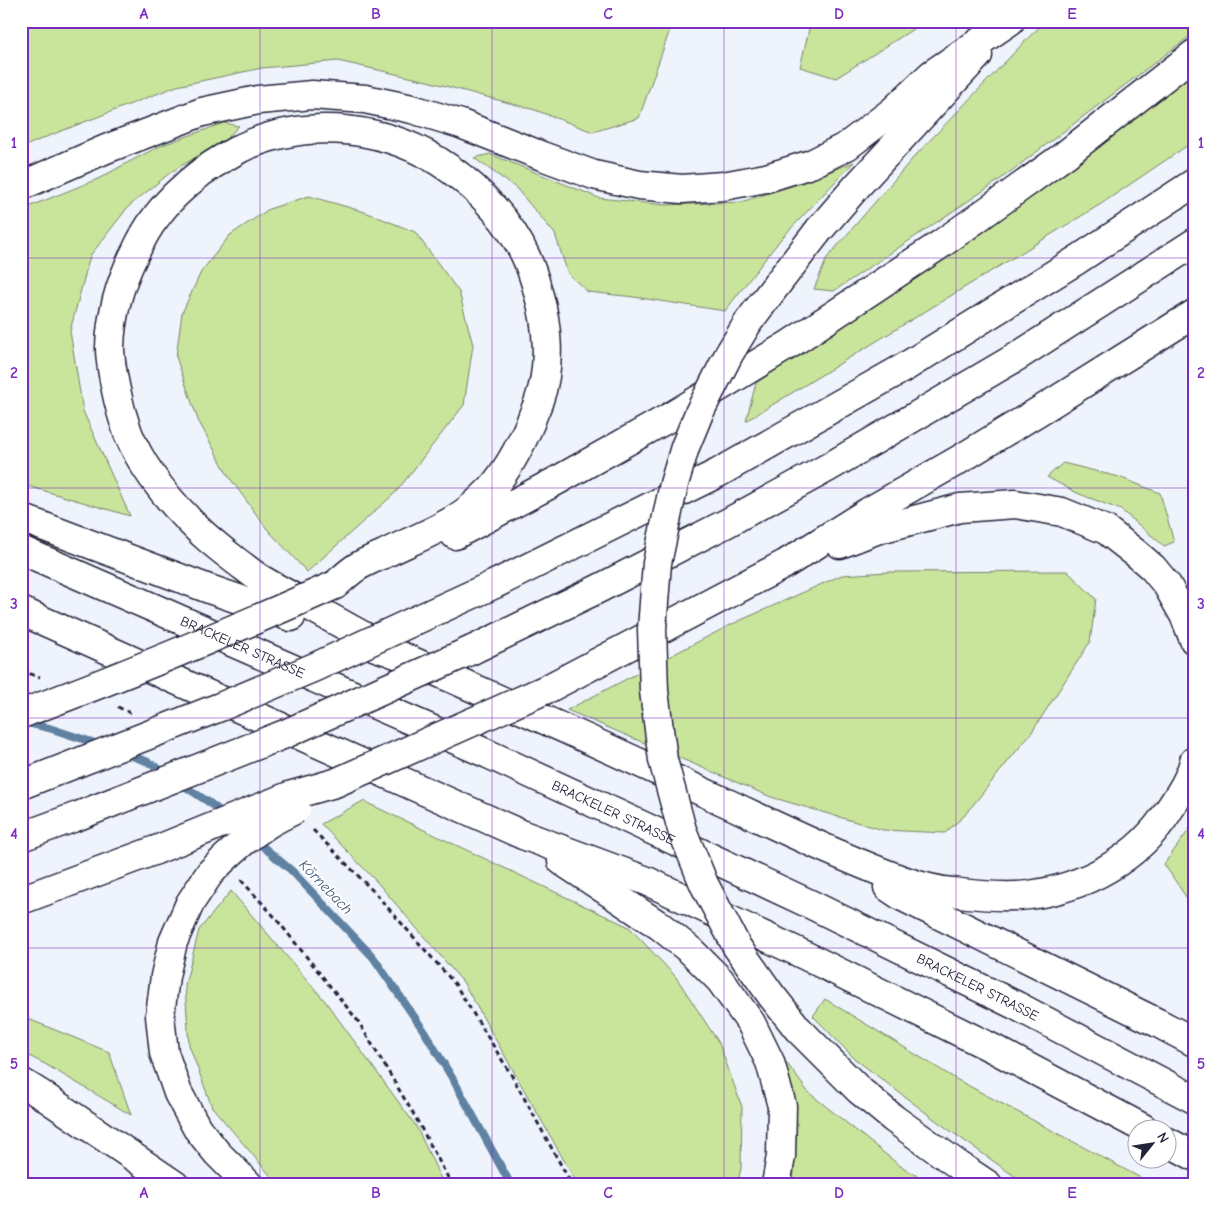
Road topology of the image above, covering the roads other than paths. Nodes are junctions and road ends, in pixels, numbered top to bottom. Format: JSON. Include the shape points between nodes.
{"nodes":[{"id":1,"x":1010,"y":21,"type":"edge"},
{"id":2,"x":1194,"y":54,"type":"edge"},
{"id":3,"x":1194,"y":183,"type":"edge"},
{"id":4,"x":21,"y":186,"type":"edge"},
{"id":5,"x":1194,"y":243,"type":"edge"},
{"id":6,"x":1194,"y":314,"type":"edge"},
{"id":7,"x":21,"y":518,"type":"edge"},
{"id":8,"x":21,"y":550,"type":"edge"},
{"id":9,"x":785,"y":564,"type":"junction"},
{"id":10,"x":334,"y":585,"type":"junction"},
{"id":11,"x":21,"y":611,"type":"edge"},
{"id":12,"x":1194,"y":640,"type":"edge"},
{"id":13,"x":394,"y":653,"type":"junction"},
{"id":14,"x":21,"y":714,"type":"edge"},
{"id":15,"x":1194,"y":762,"type":"edge"},
{"id":16,"x":335,"y":783,"type":"junction"},
{"id":17,"x":21,"y":785,"type":"edge"},
{"id":18,"x":523,"y":835,"type":"junction"},
{"id":19,"x":21,"y":837,"type":"edge"},
{"id":20,"x":837,"y":854,"type":"junction"},
{"id":21,"x":21,"y":900,"type":"edge"},
{"id":22,"x":1194,"y":1042,"type":"edge"},
{"id":23,"x":21,"y":1082,"type":"edge"},
{"id":24,"x":1194,"y":1099,"type":"edge"},
{"id":25,"x":1128,"y":1120,"type":"edge"},
{"id":26,"x":1178,"y":1147,"type":"edge"},
{"id":27,"x":1194,"y":1156,"type":"edge"},
{"id":28,"x":174,"y":1185,"type":"edge"},
{"id":29,"x":249,"y":1185,"type":"edge"},
{"id":30,"x":776,"y":1185,"type":"edge"},
{"id":31,"x":988,"y":1185,"type":"edge"}],
"edges":[{"from":1,"to":4,"type":"highway","via":[[932,74],[893,111],[847,146],[811,164],[766,178],[722,186],[682,189],[639,185],[594,175],[462,124],[412,109],[365,99],[312,96],[258,100],[202,112]]},
{"from":1,"to":31,"type":"highway","bridge":true,"via":[[863,179],[760,306],[729,354],[699,413],[674,484],[657,563],[652,629],[654,691],[663,760],[682,830],[704,884],[737,947],[798,1029],[859,1090]]},
{"from":2,"to":10,"type":"highway","via":[[1004,199],[790,344],[670,417],[491,516],[364,579]]},
{"from":3,"to":17,"type":"highway","bridge":true,"via":[[904,367],[718,473],[495,584],[315,667]]},
{"from":5,"to":19,"type":"highway","bridge":true,"via":[[1018,356],[829,467],[616,580],[472,650],[285,734]]},
{"from":6,"to":9,"type":"highway"},
{"from":7,"to":13,"type":"highway","via":[[209,589]]},
{"from":8,"to":24,"type":"highway","name":"BRACKELER STRASSE","via":[[488,754],[812,905],[1017,1006]]},
{"from":9,"to":12,"type":"highway","via":[[876,530],[960,508],[1015,504],[1062,512],[1106,530],[1153,568],[1167,585]]},
{"from":9,"to":16,"type":"highway","bridge":true,"via":[[549,688]]},
{"from":10,"to":13,"type":"highway","via":[[357,567],[446,524],[470,509],[493,486],[523,440],[540,398],[547,354],[545,316],[526,257],[513,232],[478,192],[436,159],[411,146],[357,131],[329,129],[298,131],[242,148],[194,178],[156,216],[140,241],[119,291],[110,348],[113,376],[129,435],[159,485],[185,517],[258,577]]},
{"from":10,"to":14,"type":"highway","bridge":true,"via":[[134,671]]},
{"from":11,"to":18,"type":"highway"},
{"from":13,"to":20,"type":"highway","via":[[590,739]]},
{"from":15,"to":20,"type":"highway","via":[[1180,794],[1146,840],[1103,871],[1054,890],[1028,895],[989,896],[950,892],[908,883]]},
{"from":16,"to":21,"type":"highway","bridge":true,"via":[[289,796]]},
{"from":16,"to":29,"type":"highway","bridge":true,"via":[[270,822],[229,854],[223,874],[190,903],[173,942],[165,976],[160,1016],[164,1053],[178,1093],[197,1128],[217,1154]]},
{"from":18,"to":25,"type":"highway","via":[[647,881],[779,943],[994,1049]]},
{"from":18,"to":30,"type":"highway","via":[[660,926],[691,950],[720,980],[751,1023],[770,1062],[782,1106],[781,1156]]},
{"from":20,"to":22,"type":"highway","via":[[903,896]]},
{"from":23,"to":28,"type":"highway"},
{"from":26,"to":27,"type":"highway"}]}
